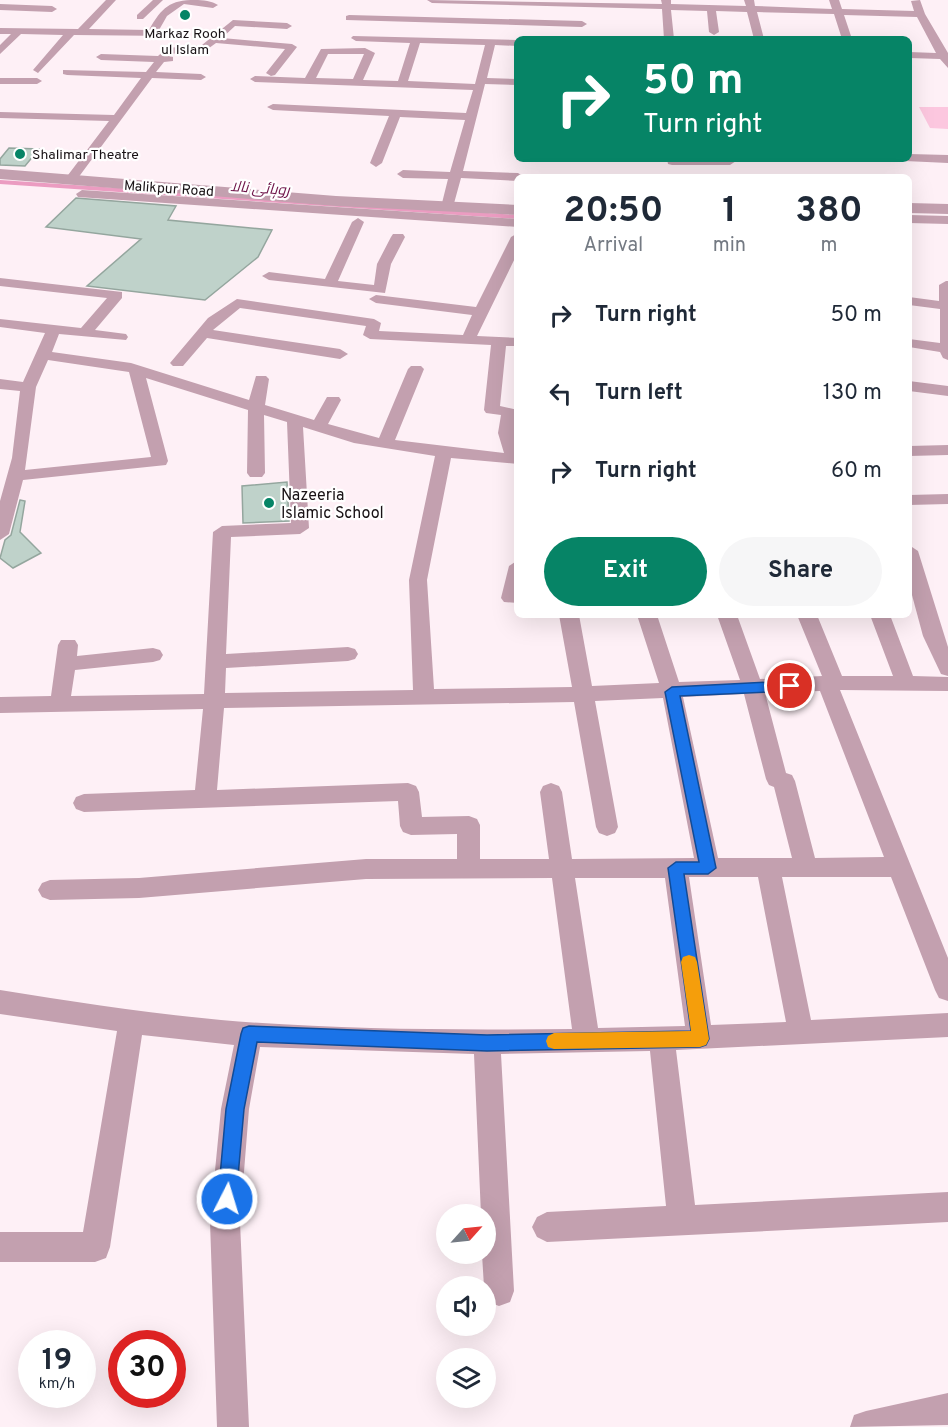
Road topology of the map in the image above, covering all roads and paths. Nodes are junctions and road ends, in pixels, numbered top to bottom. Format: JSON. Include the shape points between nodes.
{"nodes":[{"id":1,"x":40,"y":0,"type":"edge"},
{"id":2,"x":111,"y":0,"type":"edge"},
{"id":3,"x":158,"y":0,"type":"edge"},
{"id":4,"x":181,"y":0,"type":"edge"},
{"id":5,"x":432,"y":0,"type":"edge"},
{"id":6,"x":834,"y":0,"type":"edge"},
{"id":7,"x":916,"y":0,"type":"edge"},
{"id":8,"x":469,"y":1,"type":"edge"},
{"id":9,"x":520,"y":1,"type":"edge"},
{"id":10,"x":583,"y":2,"type":"edge"},
{"id":11,"x":666,"y":3,"type":"edge"},
{"id":12,"x":750,"y":4,"type":"edge"},
{"id":13,"x":55,"y":5,"type":"edge"},
{"id":14,"x":213,"y":5,"type":"dead end"},
{"id":15,"x":0,"y":7,"type":"edge"},
{"id":16,"x":711,"y":8,"type":"junction"},
{"id":17,"x":838,"y":12,"type":"junction"},
{"id":18,"x":920,"y":14,"type":"junction"},
{"id":19,"x":140,"y":17,"type":"dead end"},
{"id":20,"x":349,"y":18,"type":"dead end"},
{"id":21,"x":159,"y":21,"type":"junction"},
{"id":22,"x":582,"y":24,"type":"junction"},
{"id":23,"x":274,"y":26,"type":"junction"},
{"id":24,"x":287,"y":26,"type":"dead end"},
{"id":25,"x":0,"y":31,"type":"edge"},
{"id":26,"x":20,"y":31,"type":"junction"},
{"id":27,"x":76,"y":32,"type":"junction"},
{"id":28,"x":714,"y":32,"type":"dead end"},
{"id":29,"x":122,"y":33,"type":"junction"},
{"id":30,"x":152,"y":33,"type":"junction"},
{"id":31,"x":581,"y":36,"type":"edge"},
{"id":32,"x":669,"y":36,"type":"edge"},
{"id":33,"x":758,"y":36,"type":"edge"},
{"id":34,"x":846,"y":36,"type":"edge"},
{"id":35,"x":356,"y":38,"type":"dead end"},
{"id":36,"x":215,"y":40,"type":"junction"},
{"id":37,"x":416,"y":40,"type":"junction"},
{"id":38,"x":491,"y":42,"type":"junction"},
{"id":39,"x":114,"y":43,"type":"dead end"},
{"id":40,"x":261,"y":43,"type":"junction"},
{"id":41,"x":514,"y":43,"type":"edge"},
{"id":42,"x":0,"y":51,"type":"edge"},
{"id":43,"x":912,"y":55,"type":"edge"},
{"id":44,"x":101,"y":57,"type":"dead end"},
{"id":45,"x":160,"y":59,"type":"junction"},
{"id":46,"x":947,"y":59,"type":"edge"},
{"id":47,"x":200,"y":60,"type":"dead end"},
{"id":48,"x":38,"y":70,"type":"dead end"},
{"id":49,"x":67,"y":72,"type":"dead end"},
{"id":50,"x":271,"y":73,"type":"dead end"},
{"id":51,"x":147,"y":75,"type":"junction"},
{"id":52,"x":201,"y":77,"type":"dead end"},
{"id":53,"x":255,"y":79,"type":"dead end"},
{"id":54,"x":0,"y":81,"type":"edge"},
{"id":55,"x":37,"y":81,"type":"dead end"},
{"id":56,"x":309,"y":81,"type":"junction"},
{"id":57,"x":357,"y":82,"type":"junction"},
{"id":58,"x":514,"y":82,"type":"edge"},
{"id":59,"x":402,"y":84,"type":"junction"},
{"id":60,"x":479,"y":84,"type":"junction"},
{"id":61,"x":273,"y":107,"type":"dead end"},
{"id":62,"x":395,"y":114,"type":"junction"},
{"id":63,"x":0,"y":115,"type":"edge"},
{"id":64,"x":471,"y":117,"type":"junction"},
{"id":65,"x":114,"y":118,"type":"junction"},
{"id":66,"x":912,"y":158,"type":"edge"},
{"id":67,"x":948,"y":159,"type":"edge"},
{"id":68,"x":376,"y":163,"type":"dead end"},
{"id":69,"x":0,"y":174,"type":"edge"},
{"id":70,"x":403,"y":174,"type":"dead end"},
{"id":71,"x":457,"y":175,"type":"junction"},
{"id":72,"x":514,"y":177,"type":"edge"},
{"id":73,"x":71,"y":179,"type":"junction"},
{"id":74,"x":333,"y":207,"type":"junction"},
{"id":75,"x":447,"y":207,"type":"junction"},
{"id":76,"x":912,"y":208,"type":"edge"},
{"id":77,"x":948,"y":209,"type":"edge"},
{"id":78,"x":514,"y":210,"type":"edge"},
{"id":79,"x":912,"y":219,"type":"edge"},
{"id":80,"x":948,"y":220,"type":"edge"},
{"id":81,"x":358,"y":222,"type":"dead end"},
{"id":82,"x":514,"y":223,"type":"edge"},
{"id":83,"x":398,"y":237,"type":"dead end"},
{"id":84,"x":514,"y":245,"type":"edge"},
{"id":85,"x":279,"y":262,"type":"dead end"},
{"id":86,"x":0,"y":282,"type":"edge"},
{"id":87,"x":261,"y":283,"type":"junction"},
{"id":88,"x":330,"y":284,"type":"junction"},
{"id":89,"x":946,"y":285,"type":"dead end"},
{"id":90,"x":376,"y":299,"type":"dead end"},
{"id":91,"x":912,"y":301,"type":"edge"},
{"id":92,"x":237,"y":303,"type":"junction"},
{"id":93,"x":948,"y":306,"type":"edge"},
{"id":94,"x":481,"y":312,"type":"junction"},
{"id":95,"x":0,"y":323,"type":"edge"},
{"id":96,"x":54,"y":330,"type":"junction"},
{"id":97,"x":203,"y":333,"type":"junction"},
{"id":98,"x":84,"y":334,"type":"junction"},
{"id":99,"x":121,"y":337,"type":"dead end"},
{"id":100,"x":468,"y":339,"type":"junction"},
{"id":101,"x":500,"y":341,"type":"junction"},
{"id":102,"x":514,"y":342,"type":"edge"},
{"id":103,"x":912,"y":343,"type":"edge"},
{"id":104,"x":947,"y":348,"type":"edge"},
{"id":105,"x":340,"y":354,"type":"dead end"},
{"id":106,"x":43,"y":355,"type":"junction"},
{"id":107,"x":948,"y":355,"type":"edge"},
{"id":108,"x":178,"y":363,"type":"dead end"},
{"id":109,"x":416,"y":369,"type":"dead end"},
{"id":110,"x":136,"y":370,"type":"junction"},
{"id":111,"x":261,"y":379,"type":"dead end"},
{"id":112,"x":0,"y":384,"type":"edge"},
{"id":113,"x":912,"y":386,"type":"edge"},
{"id":114,"x":28,"y":387,"type":"junction"},
{"id":115,"x":948,"y":391,"type":"edge"},
{"id":116,"x":290,"y":398,"type":"dead end"},
{"id":117,"x":333,"y":400,"type":"dead end"},
{"id":118,"x":256,"y":408,"type":"junction"},
{"id":119,"x":287,"y":418,"type":"junction"},
{"id":120,"x":318,"y":427,"type":"junction"},
{"id":121,"x":385,"y":444,"type":"junction"},
{"id":122,"x":948,"y":450,"type":"edge"},
{"id":123,"x":912,"y":451,"type":"edge"},
{"id":124,"x":444,"y":452,"type":"junction"},
{"id":125,"x":514,"y":454,"type":"edge"},
{"id":126,"x":514,"y":459,"type":"edge"},
{"id":127,"x":256,"y":473,"type":"dead end"},
{"id":128,"x":15,"y":476,"type":"junction"},
{"id":129,"x":948,"y":499,"type":"edge"},
{"id":130,"x":912,"y":500,"type":"edge"},
{"id":131,"x":0,"y":534,"type":"edge"},
{"id":132,"x":912,"y":562,"type":"edge"},
{"id":133,"x":514,"y":584,"type":"edge"},
{"id":134,"x":511,"y":598,"type":"dead end"},
{"id":135,"x":570,"y":618,"type":"edge"},
{"id":136,"x":648,"y":618,"type":"edge"},
{"id":137,"x":728,"y":618,"type":"edge"},
{"id":138,"x":808,"y":618,"type":"edge"},
{"id":139,"x":881,"y":618,"type":"edge"},
{"id":140,"x":348,"y":654,"type":"dead end"},
{"id":141,"x":153,"y":655,"type":"dead end"},
{"id":142,"x":215,"y":662,"type":"junction"},
{"id":143,"x":948,"y":669,"type":"edge"},
{"id":144,"x":905,"y":682,"type":"junction"},
{"id":145,"x":831,"y":683,"type":"junction"},
{"id":146,"x":948,"y":684,"type":"edge"},
{"id":147,"x":753,"y":688,"type":"junction"},
{"id":148,"x":672,"y":692,"type":"junction"},
{"id":149,"x":585,"y":694,"type":"junction"},
{"id":150,"x":424,"y":698,"type":"junction"},
{"id":151,"x":214,"y":700,"type":"junction"},
{"id":152,"x":60,"y":704,"type":"junction"},
{"id":153,"x":0,"y":705,"type":"edge"},
{"id":154,"x":551,"y":792,"type":"dead end"},
{"id":155,"x":205,"y":799,"type":"junction"},
{"id":156,"x":84,"y":803,"type":"dead end"},
{"id":157,"x":608,"y":827,"type":"dead end"},
{"id":158,"x":901,"y":867,"type":"junction"},
{"id":159,"x":561,"y":868,"type":"junction"},
{"id":160,"x":676,"y":868,"type":"junction"},
{"id":161,"x":708,"y":868,"type":"junction"},
{"id":162,"x":768,"y":868,"type":"junction"},
{"id":163,"x":806,"y":868,"type":"junction"},
{"id":164,"x":468,"y":869,"type":"junction"},
{"id":165,"x":50,"y":890,"type":"dead end"},
{"id":166,"x":948,"y":990,"type":"edge"},
{"id":167,"x":0,"y":1002,"type":"edge"},
{"id":168,"x":131,"y":1022,"type":"junction"},
{"id":169,"x":948,"y":1025,"type":"edge"},
{"id":170,"x":249,"y":1034,"type":"junction"},
{"id":171,"x":801,"y":1034,"type":"junction"},
{"id":172,"x":700,"y":1039,"type":"junction"},
{"id":173,"x":587,"y":1040,"type":"junction"},
{"id":174,"x":662,"y":1040,"type":"junction"},
{"id":175,"x":487,"y":1043,"type":"junction"},
{"id":176,"x":948,"y":1207,"type":"edge"},
{"id":177,"x":682,"y":1220,"type":"junction"},
{"id":178,"x":547,"y":1227,"type":"dead end"},
{"id":179,"x":0,"y":1247,"type":"edge"},
{"id":180,"x":499,"y":1291,"type":"dead end"},
{"id":181,"x":948,"y":1409,"type":"edge"},
{"id":182,"x":233,"y":1427,"type":"edge"},
{"id":183,"x":866,"y":1427,"type":"edge"}],
"edges":[{"from":1,"to":13,"type":"street"},
{"from":2,"to":27,"type":"street"},
{"from":3,"to":19,"type":"street"},
{"from":4,"to":14,"type":"street"},
{"from":4,"to":21,"type":"street"},
{"from":5,"to":8,"type":"street"},
{"from":6,"to":17,"type":"street"},
{"from":7,"to":18,"type":"street"},
{"from":8,"to":9,"type":"street"},
{"from":9,"to":10,"type":"street"},
{"from":10,"to":11,"type":"street"},
{"from":10,"to":22,"type":"street"},
{"from":11,"to":16,"type":"street"},
{"from":11,"to":32,"type":"street"},
{"from":12,"to":16,"type":"street"},
{"from":12,"to":17,"type":"street"},
{"from":12,"to":33,"type":"street"},
{"from":13,"to":15,"type":"street"},
{"from":16,"to":28,"type":"street"},
{"from":17,"to":18,"type":"street"},
{"from":17,"to":34,"type":"street"},
{"from":18,"to":46,"type":"street"},
{"from":20,"to":22,"type":"street"},
{"from":21,"to":30,"type":"street"},
{"from":21,"to":30,"type":"street","via":[[168,27],[170,36]]},
{"from":22,"to":31,"type":"street"},
{"from":23,"to":24,"type":"street"},
{"from":23,"to":36,"type":"street","via":[[233,23]]},
{"from":23,"to":40,"type":"street"},
{"from":25,"to":26,"type":"street"},
{"from":26,"to":27,"type":"street"},
{"from":26,"to":42,"type":"street"},
{"from":27,"to":29,"type":"street"},
{"from":27,"to":48,"type":"street"},
{"from":29,"to":30,"type":"street"},
{"from":29,"to":39,"type":"street"},
{"from":35,"to":37,"type":"street"},
{"from":36,"to":40,"type":"street"},
{"from":36,"to":45,"type":"street","via":[[201,49],[170,49]]},
{"from":37,"to":38,"type":"street"},
{"from":37,"to":59,"type":"street"},
{"from":38,"to":41,"type":"street"},
{"from":38,"to":60,"type":"street"},
{"from":40,"to":50,"type":"street","via":[[292,47]]},
{"from":43,"to":46,"type":"street"},
{"from":44,"to":45,"type":"street"},
{"from":45,"to":47,"type":"street"},
{"from":45,"to":51,"type":"street"},
{"from":49,"to":51,"type":"street"},
{"from":51,"to":52,"type":"street"},
{"from":51,"to":65,"type":"street"},
{"from":53,"to":56,"type":"street"},
{"from":54,"to":55,"type":"street"},
{"from":56,"to":57,"type":"street"},
{"from":56,"to":57,"type":"street","via":[[326,51],[370,53]]},
{"from":57,"to":59,"type":"street"},
{"from":58,"to":60,"type":"street"},
{"from":59,"to":60,"type":"street"},
{"from":60,"to":64,"type":"street"},
{"from":61,"to":62,"type":"street"},
{"from":62,"to":64,"type":"street"},
{"from":62,"to":68,"type":"street"},
{"from":63,"to":65,"type":"street"},
{"from":64,"to":71,"type":"street"},
{"from":65,"to":73,"type":"street"},
{"from":66,"to":67,"type":"street"},
{"from":69,"to":73,"type":"street","name":"Malikpur Road"},
{"from":70,"to":71,"type":"street"},
{"from":71,"to":72,"type":"street"},
{"from":71,"to":75,"type":"street"},
{"from":73,"to":74,"type":"street","name":"Malikpur Road","via":[[90,186]]},
{"from":74,"to":75,"type":"street","name":"Malikpur Road"},
{"from":74,"to":82,"type":"street"},
{"from":75,"to":78,"type":"street","name":"Malikpur Road"},
{"from":76,"to":77,"type":"street"},
{"from":79,"to":80,"type":"street"},
{"from":81,"to":88,"type":"street"},
{"from":83,"to":88,"type":"street","via":[[384,264],[380,290]]},
{"from":84,"to":94,"type":"street"},
{"from":85,"to":87,"type":"street"},
{"from":86,"to":98,"type":"street","via":[[117,295]]},
{"from":87,"to":88,"type":"street"},
{"from":87,"to":92,"type":"street"},
{"from":89,"to":93,"type":"street"},
{"from":90,"to":94,"type":"street"},
{"from":91,"to":93,"type":"street"},
{"from":92,"to":97,"type":"street"},
{"from":92,"to":100,"type":"street","via":[[374,323],[370,335]]},
{"from":93,"to":104,"type":"street"},
{"from":94,"to":100,"type":"street"},
{"from":95,"to":96,"type":"street"},
{"from":96,"to":98,"type":"street"},
{"from":96,"to":106,"type":"street"},
{"from":97,"to":105,"type":"street"},
{"from":97,"to":108,"type":"street"},
{"from":98,"to":99,"type":"street"},
{"from":100,"to":101,"type":"street"},
{"from":101,"to":102,"type":"street"},
{"from":101,"to":125,"type":"street","via":[[492,410],[510,411],[506,432]]},
{"from":103,"to":104,"type":"street"},
{"from":104,"to":107,"type":"street"},
{"from":106,"to":110,"type":"street"},
{"from":106,"to":114,"type":"street"},
{"from":109,"to":121,"type":"street"},
{"from":110,"to":118,"type":"street"},
{"from":110,"to":128,"type":"street","via":[[160,461]]},
{"from":111,"to":118,"type":"street"},
{"from":112,"to":114,"type":"street"},
{"from":113,"to":115,"type":"street"},
{"from":114,"to":128,"type":"street"},
{"from":116,"to":119,"type":"street"},
{"from":117,"to":120,"type":"street"},
{"from":118,"to":119,"type":"street"},
{"from":118,"to":127,"type":"street"},
{"from":119,"to":120,"type":"street"},
{"from":119,"to":142,"type":"street","via":[[300,528],[222,532]]},
{"from":120,"to":121,"type":"street"},
{"from":121,"to":124,"type":"street"},
{"from":122,"to":123,"type":"street"},
{"from":124,"to":126,"type":"street"},
{"from":124,"to":150,"type":"street","via":[[418,580]]},
{"from":128,"to":131,"type":"street"},
{"from":129,"to":130,"type":"street"},
{"from":132,"to":143,"type":"street","via":[[933,636]]},
{"from":133,"to":134,"type":"street"},
{"from":135,"to":149,"type":"street"},
{"from":136,"to":148,"type":"street"},
{"from":137,"to":147,"type":"street"},
{"from":138,"to":145,"type":"street"},
{"from":139,"to":144,"type":"street"},
{"from":140,"to":142,"type":"street"},
{"from":141,"to":152,"type":"street","via":[[67,654]]},
{"from":142,"to":151,"type":"street"},
{"from":144,"to":145,"type":"street"},
{"from":144,"to":146,"type":"street"},
{"from":145,"to":147,"type":"street"},
{"from":145,"to":158,"type":"street"},
{"from":147,"to":148,"type":"street"},
{"from":147,"to":163,"type":"street","via":[[777,779],[784,781]]},
{"from":148,"to":149,"type":"street"},
{"from":148,"to":161,"type":"street"},
{"from":149,"to":150,"type":"street"},
{"from":149,"to":157,"type":"street"},
{"from":150,"to":151,"type":"street"},
{"from":151,"to":152,"type":"street"},
{"from":151,"to":155,"type":"street"},
{"from":152,"to":153,"type":"street"},
{"from":154,"to":159,"type":"street"},
{"from":155,"to":156,"type":"street"},
{"from":155,"to":164,"type":"street","via":[[408,792],[411,826],[469,825]]},
{"from":158,"to":163,"type":"street"},
{"from":158,"to":166,"type":"street"},
{"from":159,"to":160,"type":"street"},
{"from":159,"to":164,"type":"street"},
{"from":159,"to":173,"type":"street"},
{"from":160,"to":161,"type":"street"},
{"from":160,"to":172,"type":"street"},
{"from":161,"to":162,"type":"street"},
{"from":162,"to":163,"type":"street"},
{"from":162,"to":171,"type":"street"},
{"from":164,"to":165,"type":"street","via":[[366,869],[139,888]]},
{"from":167,"to":168,"type":"street"},
{"from":168,"to":170,"type":"street"},
{"from":168,"to":179,"type":"street","via":[[95,1247]]},
{"from":169,"to":171,"type":"street"},
{"from":170,"to":175,"type":"street"},
{"from":170,"to":182,"type":"street","via":[[235,1109],[225,1222]]},
{"from":171,"to":172,"type":"street"},
{"from":172,"to":174,"type":"street"},
{"from":173,"to":174,"type":"street"},
{"from":173,"to":175,"type":"street"},
{"from":174,"to":177,"type":"street"},
{"from":175,"to":180,"type":"street"},
{"from":176,"to":177,"type":"street"},
{"from":177,"to":178,"type":"street"},
{"from":181,"to":183,"type":"street"}]}
